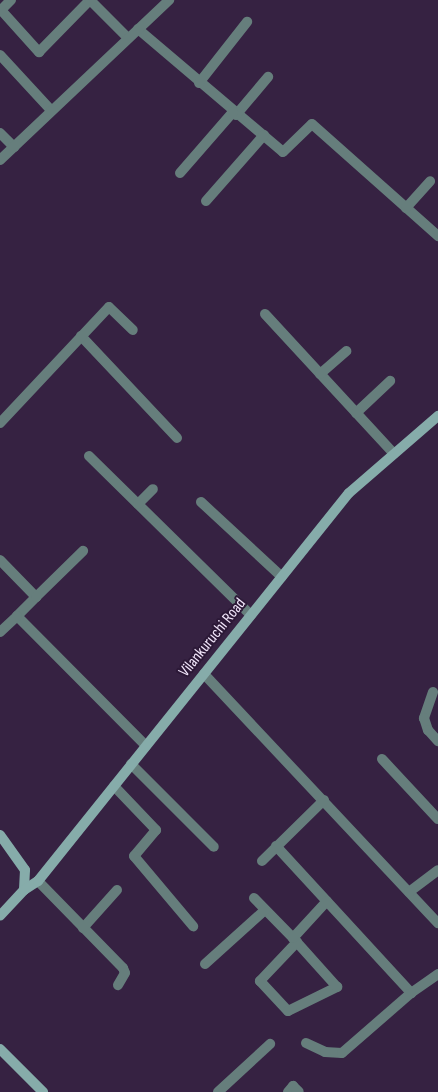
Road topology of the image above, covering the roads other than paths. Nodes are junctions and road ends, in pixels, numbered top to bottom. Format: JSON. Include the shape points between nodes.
{"nodes":[{"id":1,"x":11,"y":0,"type":"edge"},
{"id":2,"x":90,"y":0,"type":"edge"},
{"id":3,"x":169,"y":0,"type":"edge"},
{"id":4,"x":247,"y":22,"type":"dead end"},
{"id":5,"x":138,"y":29,"type":"junction"},
{"id":6,"x":128,"y":38,"type":"junction"},
{"id":7,"x":0,"y":55,"type":"edge"},
{"id":8,"x":268,"y":77,"type":"dead end"},
{"id":9,"x":198,"y":83,"type":"junction"},
{"id":10,"x":51,"y":110,"type":"junction"},
{"id":11,"x":234,"y":114,"type":"junction"},
{"id":12,"x":0,"y":133,"type":"edge"},
{"id":13,"x":264,"y":135,"type":"junction"},
{"id":14,"x":14,"y":147,"type":"junction"},
{"id":15,"x":0,"y":160,"type":"edge"},
{"id":16,"x":180,"y":173,"type":"dead end"},
{"id":17,"x":430,"y":181,"type":"dead end"},
{"id":18,"x":206,"y":201,"type":"dead end"},
{"id":19,"x":406,"y":208,"type":"junction"},
{"id":20,"x":438,"y":236,"type":"edge"},
{"id":21,"x":265,"y":314,"type":"dead end"},
{"id":22,"x":133,"y":330,"type":"dead end"},
{"id":23,"x":81,"y":336,"type":"junction"},
{"id":24,"x":346,"y":351,"type":"dead end"},
{"id":25,"x":320,"y":374,"type":"junction"},
{"id":26,"x":390,"y":381,"type":"dead end"},
{"id":27,"x":356,"y":413,"type":"junction"},
{"id":28,"x":438,"y":416,"type":"edge"},
{"id":29,"x":0,"y":423,"type":"edge"},
{"id":30,"x":177,"y":438,"type":"dead end"},
{"id":31,"x":394,"y":454,"type":"junction"},
{"id":32,"x":89,"y":456,"type":"dead end"},
{"id":33,"x":153,"y":488,"type":"dead end"},
{"id":34,"x":201,"y":502,"type":"dead end"},
{"id":35,"x":138,"y":504,"type":"junction"},
{"id":36,"x":83,"y":551,"type":"dead end"},
{"id":37,"x":0,"y":560,"type":"edge"},
{"id":38,"x":282,"y":576,"type":"junction"},
{"id":39,"x":36,"y":597,"type":"junction"},
{"id":40,"x":251,"y":615,"type":"junction"},
{"id":41,"x":17,"y":616,"type":"junction"},
{"id":42,"x":0,"y":632,"type":"edge"},
{"id":43,"x":204,"y":674,"type":"junction"},
{"id":44,"x":433,"y":692,"type":"dead end"},
{"id":45,"x":438,"y":741,"type":"edge"},
{"id":46,"x":146,"y":746,"type":"junction"},
{"id":47,"x":382,"y":759,"type":"dead end"},
{"id":48,"x":131,"y":764,"type":"junction"},
{"id":49,"x":114,"y":786,"type":"junction"},
{"id":50,"x":324,"y":800,"type":"junction"},
{"id":51,"x":438,"y":819,"type":"edge"},
{"id":52,"x":0,"y":835,"type":"edge"},
{"id":53,"x":276,"y":846,"type":"junction"},
{"id":54,"x":214,"y":847,"type":"dead end"},
{"id":55,"x":262,"y":861,"type":"dead end"},
{"id":56,"x":438,"y":870,"type":"edge"},
{"id":57,"x":38,"y":881,"type":"junction"},
{"id":58,"x":24,"y":890,"type":"junction"},
{"id":59,"x":118,"y":890,"type":"dead end"},
{"id":60,"x":409,"y":892,"type":"junction"},
{"id":61,"x":254,"y":898,"type":"dead end"},
{"id":62,"x":328,"y":901,"type":"junction"},
{"id":63,"x":265,"y":910,"type":"junction"},
{"id":64,"x":0,"y":916,"type":"edge"},
{"id":65,"x":438,"y":923,"type":"edge"},
{"id":66,"x":194,"y":926,"type":"dead end"},
{"id":67,"x":83,"y":928,"type":"junction"},
{"id":68,"x":295,"y":940,"type":"junction"},
{"id":69,"x":205,"y":964,"type":"dead end"},
{"id":70,"x":438,"y":974,"type":"edge"},
{"id":71,"x":118,"y":985,"type":"dead end"},
{"id":72,"x":411,"y":993,"type":"junction"},
{"id":73,"x":306,"y":1043,"type":"dead end"},
{"id":74,"x":270,"y":1044,"type":"dead end"},
{"id":75,"x":0,"y":1049,"type":"edge"},
{"id":76,"x":43,"y":1092,"type":"edge"},
{"id":77,"x":218,"y":1092,"type":"edge"},
{"id":78,"x":288,"y":1092,"type":"edge"},
{"id":79,"x":299,"y":1092,"type":"edge"}],
"edges":[{"from":1,"to":2,"type":"street","via":[[1,10],[39,52]]},
{"from":2,"to":6,"type":"street"},
{"from":3,"to":5,"type":"street"},
{"from":4,"to":9,"type":"street"},
{"from":5,"to":6,"type":"street"},
{"from":5,"to":9,"type":"street"},
{"from":6,"to":10,"type":"street"},
{"from":7,"to":10,"type":"street"},
{"from":8,"to":11,"type":"street"},
{"from":9,"to":11,"type":"street"},
{"from":10,"to":14,"type":"street"},
{"from":11,"to":13,"type":"street"},
{"from":11,"to":16,"type":"street"},
{"from":12,"to":14,"type":"street"},
{"from":13,"to":18,"type":"street"},
{"from":13,"to":19,"type":"street","via":[[284,152],[312,124]]},
{"from":14,"to":15,"type":"street"},
{"from":17,"to":19,"type":"street"},
{"from":19,"to":20,"type":"street"},
{"from":21,"to":25,"type":"street"},
{"from":22,"to":23,"type":"street","via":[[109,307]]},
{"from":23,"to":29,"type":"street"},
{"from":23,"to":30,"type":"street"},
{"from":24,"to":25,"type":"street"},
{"from":25,"to":27,"type":"street"},
{"from":26,"to":27,"type":"street"},
{"from":27,"to":31,"type":"street"},
{"from":28,"to":31,"type":"street","name":"Vilankuruchi Road"},
{"from":31,"to":38,"type":"street","name":"Vilankuruchi Road","via":[[349,493]]},
{"from":32,"to":35,"type":"street"},
{"from":33,"to":35,"type":"street"},
{"from":34,"to":38,"type":"street"},
{"from":35,"to":40,"type":"street"},
{"from":36,"to":39,"type":"street"},
{"from":37,"to":39,"type":"street"},
{"from":38,"to":40,"type":"street","name":"Vilankuruchi Road"},
{"from":39,"to":41,"type":"street"},
{"from":40,"to":43,"type":"street","name":"Vilankuruchi Road"},
{"from":41,"to":42,"type":"street"},
{"from":41,"to":46,"type":"street"},
{"from":43,"to":46,"type":"street","name":"Vilankuruchi Road"},
{"from":43,"to":50,"type":"street"},
{"from":44,"to":45,"type":"street","via":[[424,718],[428,730]]},
{"from":46,"to":48,"type":"street","name":"Vilankuruchi Road"},
{"from":47,"to":51,"type":"street"},
{"from":48,"to":49,"type":"street","name":"Vilankuruchi Road"},
{"from":48,"to":54,"type":"street"},
{"from":49,"to":57,"type":"street","name":"Vilankuruchi Road"},
{"from":49,"to":66,"type":"street","via":[[156,830],[134,856]]},
{"from":50,"to":53,"type":"street"},
{"from":50,"to":60,"type":"street"},
{"from":52,"to":58,"type":"street","via":[[25,870]]},
{"from":53,"to":55,"type":"street"},
{"from":53,"to":62,"type":"street"},
{"from":56,"to":60,"type":"street"},
{"from":57,"to":58,"type":"street","name":"Vilankuruchi Road"},
{"from":57,"to":67,"type":"street"},
{"from":58,"to":64,"type":"street","name":"Vilankuruchi Road"},
{"from":59,"to":67,"type":"street"},
{"from":60,"to":65,"type":"street"},
{"from":61,"to":63,"type":"street"},
{"from":62,"to":68,"type":"street"},
{"from":62,"to":72,"type":"street"},
{"from":63,"to":68,"type":"street"},
{"from":63,"to":69,"type":"street"},
{"from":67,"to":71,"type":"street","via":[[123,968],[125,973]]},
{"from":68,"to":68,"type":"street","via":[[337,987],[288,1011],[260,980]]},
{"from":70,"to":72,"type":"street"},
{"from":72,"to":73,"type":"street","via":[[342,1053],[325,1052]]},
{"from":74,"to":77,"type":"street"},
{"from":75,"to":76,"type":"street"},
{"from":78,"to":79,"type":"street","via":[[294,1086]]}]}
